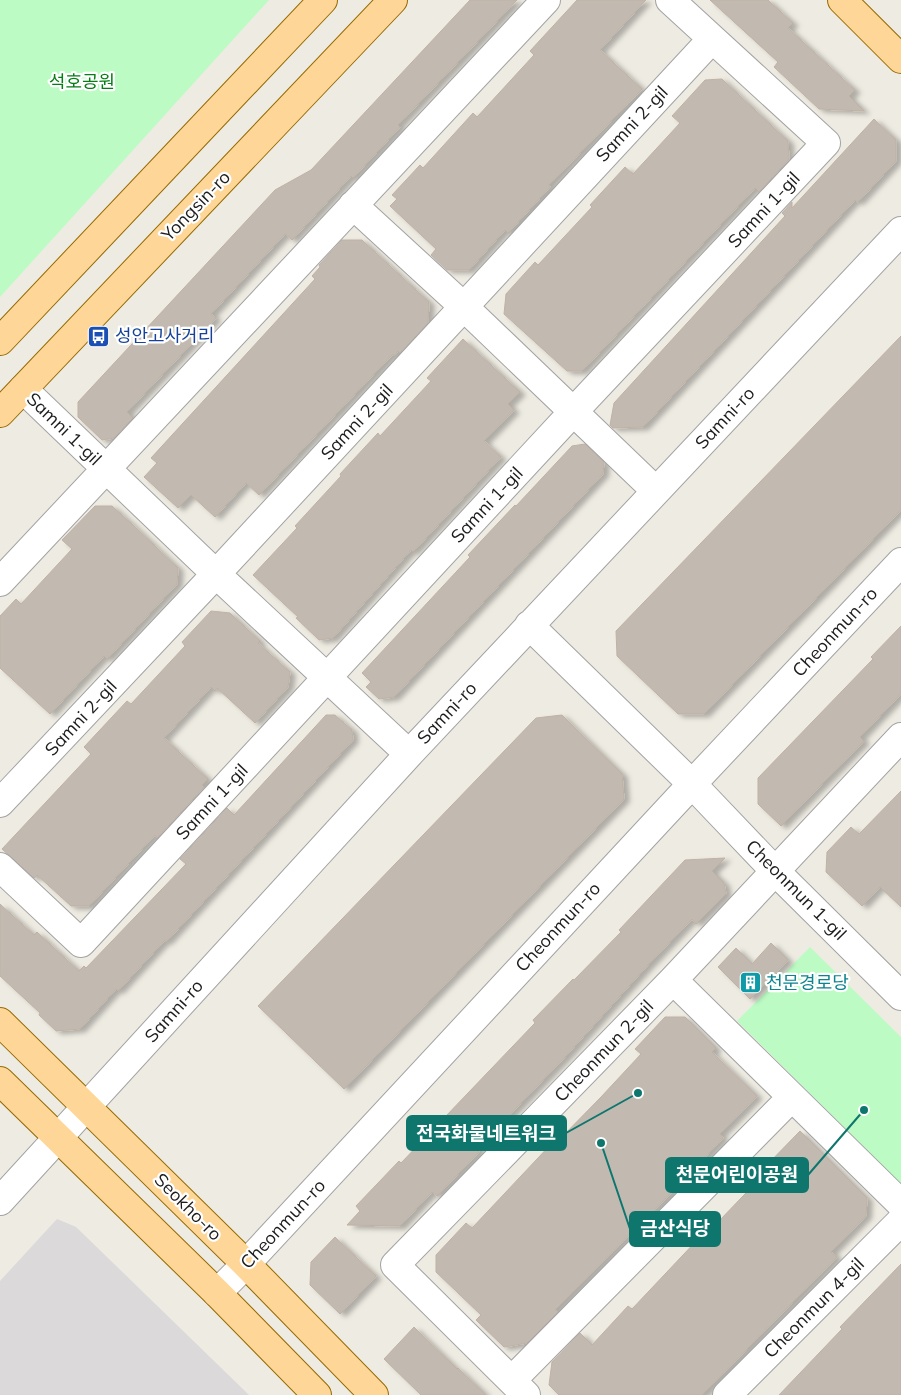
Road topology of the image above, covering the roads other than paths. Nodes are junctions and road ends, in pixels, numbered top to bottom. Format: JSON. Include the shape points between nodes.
{"nodes":[{"id":1,"x":323,"y":0,"type":"edge"},
{"id":2,"x":393,"y":0,"type":"edge"},
{"id":3,"x":546,"y":0,"type":"edge"},
{"id":4,"x":670,"y":0,"type":"edge"},
{"id":5,"x":842,"y":0,"type":"edge"},
{"id":6,"x":712,"y":38,"type":"junction"},
{"id":7,"x":901,"y":58,"type":"edge"},
{"id":8,"x":353,"y":205,"type":"junction"},
{"id":9,"x":901,"y":231,"type":"edge"},
{"id":10,"x":463,"y":306,"type":"junction"},
{"id":11,"x":0,"y":341,"type":"edge"},
{"id":12,"x":22,"y":388,"type":"junction"},
{"id":13,"x":574,"y":412,"type":"junction"},
{"id":14,"x":0,"y":413,"type":"edge"},
{"id":15,"x":105,"y":469,"type":"junction"},
{"id":16,"x":656,"y":491,"type":"junction"},
{"id":17,"x":901,"y":562,"type":"edge"},
{"id":18,"x":216,"y":574,"type":"junction"},
{"id":19,"x":0,"y":582,"type":"edge"},
{"id":20,"x":529,"y":626,"type":"junction"},
{"id":21,"x":328,"y":678,"type":"junction"},
{"id":22,"x":901,"y":737,"type":"edge"},
{"id":23,"x":409,"y":754,"type":"junction"},
{"id":24,"x":692,"y":784,"type":"junction"},
{"id":25,"x":0,"y":803,"type":"edge"},
{"id":26,"x":0,"y":867,"type":"edge"},
{"id":27,"x":775,"y":871,"type":"junction"},
{"id":28,"x":673,"y":980,"type":"junction"},
{"id":29,"x":901,"y":995,"type":"edge"},
{"id":30,"x":0,"y":1022,"type":"edge"},
{"id":31,"x":0,"y":1081,"type":"edge"},
{"id":32,"x":792,"y":1097,"type":"junction"},
{"id":33,"x":87,"y":1106,"type":"junction"},
{"id":34,"x":58,"y":1138,"type":"junction"},
{"id":35,"x":0,"y":1201,"type":"edge"},
{"id":36,"x":901,"y":1204,"type":"edge"},
{"id":37,"x":901,"y":1221,"type":"edge"},
{"id":38,"x":246,"y":1264,"type":"junction"},
{"id":39,"x":217,"y":1293,"type":"junction"},
{"id":40,"x":519,"y":1388,"type":"edge"},
{"id":41,"x":317,"y":1395,"type":"edge"},
{"id":42,"x":374,"y":1395,"type":"edge"},
{"id":43,"x":727,"y":1395,"type":"edge"}],
"edges":[{"from":1,"to":11,"type":"main road"},
{"from":2,"to":12,"type":"main road","name":"Yongsin-ro"},
{"from":3,"to":8,"type":"street","name":"Samni 1-gil"},
{"from":4,"to":6,"type":"street","name":"Samni 1-gil"},
{"from":5,"to":7,"type":"main road"},
{"from":6,"to":10,"type":"street","name":"Samni 2-gil"},
{"from":6,"to":13,"type":"street","name":"Samni 1-gil","via":[[826,143]]},
{"from":8,"to":10,"type":"street"},
{"from":8,"to":15,"type":"street","name":"Samni 1-gil"},
{"from":9,"to":16,"type":"street","name":"Samni-ro"},
{"from":10,"to":13,"type":"street"},
{"from":10,"to":18,"type":"street","name":"Samni 2-gil"},
{"from":12,"to":14,"type":"main road","name":"Yongsin-ro"},
{"from":12,"to":15,"type":"street","name":"Samni 1-gil"},
{"from":13,"to":16,"type":"street"},
{"from":13,"to":21,"type":"street","name":"Samni 1-gil"},
{"from":15,"to":18,"type":"street"},
{"from":15,"to":19,"type":"street","name":"Samni 1-gil"},
{"from":16,"to":20,"type":"street","name":"Samni-ro"},
{"from":17,"to":24,"type":"street","name":"Cheonmun-ro"},
{"from":18,"to":21,"type":"street"},
{"from":18,"to":25,"type":"street","name":"Samni 2-gil"},
{"from":20,"to":23,"type":"street","name":"Samni-ro"},
{"from":20,"to":24,"type":"street","name":"Cheonmun 1-gil"},
{"from":21,"to":23,"type":"street"},
{"from":21,"to":26,"type":"street","name":"Samni 1-gil","via":[[81,943]]},
{"from":22,"to":27,"type":"street","name":"Cheonmun 2-gil"},
{"from":23,"to":33,"type":"street","name":"Samni-ro"},
{"from":24,"to":27,"type":"street","name":"Cheonmun 1-gil"},
{"from":24,"to":38,"type":"street","name":"Cheonmun-ro"},
{"from":27,"to":28,"type":"street","name":"Cheonmun 2-gil"},
{"from":27,"to":29,"type":"street","name":"Cheonmun 1-gil"},
{"from":28,"to":32,"type":"street"},
{"from":28,"to":40,"type":"street","name":"Cheonmun 2-gil","via":[[395,1265]]},
{"from":30,"to":33,"type":"main road","name":"Seokho-ro"},
{"from":31,"to":34,"type":"main road"},
{"from":32,"to":36,"type":"street"},
{"from":32,"to":40,"type":"street","name":"Cheonmun 2-gil"},
{"from":33,"to":34,"type":"street","name":"Samni-ro"},
{"from":33,"to":38,"type":"main road","name":"Seokho-ro"},
{"from":34,"to":35,"type":"street","name":"Samni-ro"},
{"from":34,"to":39,"type":"main road"},
{"from":37,"to":43,"type":"street","name":"Cheonmun 4-gil"},
{"from":38,"to":39,"type":"street","name":"Cheonmun-ro"},
{"from":38,"to":42,"type":"main road","name":"Seokho-ro"},
{"from":39,"to":41,"type":"main road"}]}
